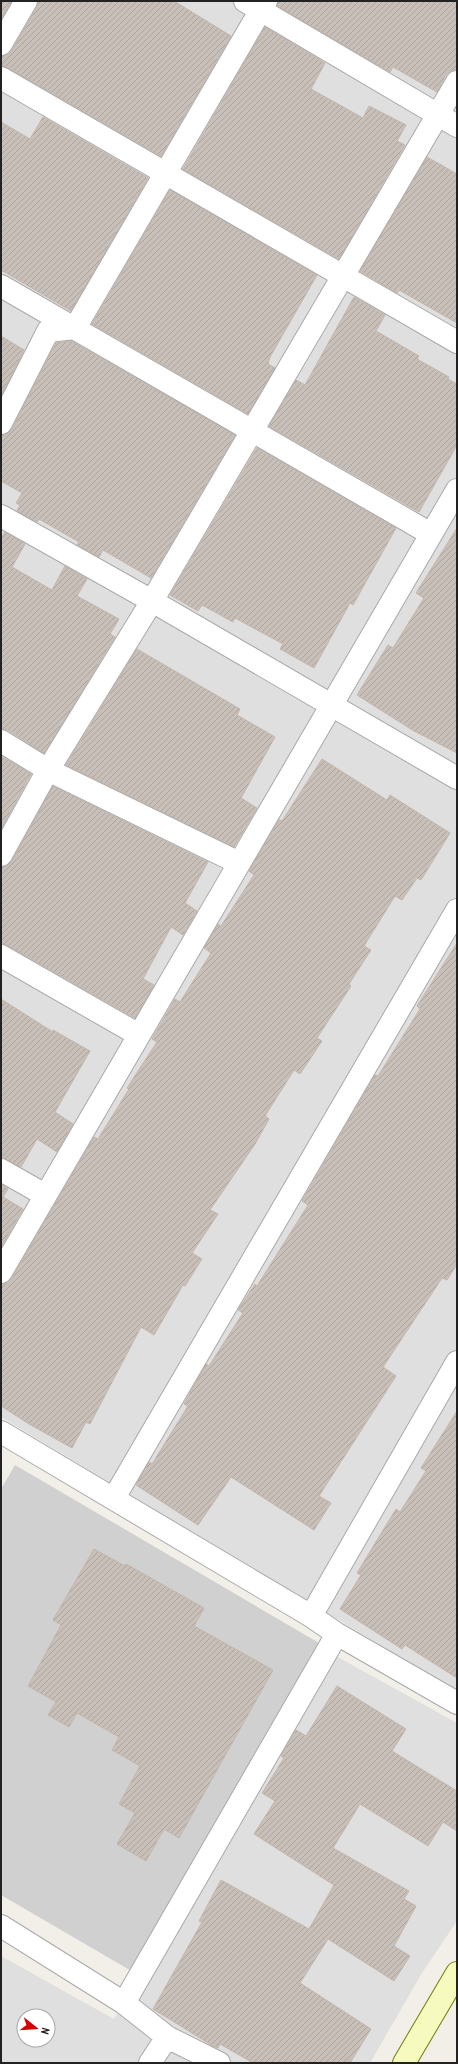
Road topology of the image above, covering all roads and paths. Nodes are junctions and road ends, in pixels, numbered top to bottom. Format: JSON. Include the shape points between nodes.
{"nodes":[{"id":1,"x":26,"y":1,"type":"edge"},
{"id":2,"x":257,"y":4,"type":"edge"},
{"id":3,"x":1,"y":44,"type":"edge"},
{"id":4,"x":1,"y":78,"type":"edge"},
{"id":5,"x":457,"y":82,"type":"edge"},
{"id":6,"x":438,"y":114,"type":"junction"},
{"id":7,"x":457,"y":126,"type":"edge"},
{"id":8,"x":166,"y":173,"type":"junction"},
{"id":9,"x":343,"y":276,"type":"junction"},
{"id":10,"x":1,"y":286,"type":"edge"},
{"id":11,"x":75,"y":328,"type":"junction"},
{"id":12,"x":457,"y":342,"type":"edge"},
{"id":13,"x":1,"y":423,"type":"edge"},
{"id":14,"x":252,"y":431,"type":"junction"},
{"id":15,"x":457,"y":490,"type":"edge"},
{"id":16,"x":1,"y":516,"type":"edge"},
{"id":17,"x":431,"y":534,"type":"junction"},
{"id":18,"x":152,"y":601,"type":"junction"},
{"id":19,"x":331,"y":705,"type":"junction"},
{"id":20,"x":1,"y":741,"type":"edge"},
{"id":21,"x":48,"y":770,"type":"junction"},
{"id":22,"x":457,"y":778,"type":"edge"},
{"id":23,"x":1,"y":855,"type":"edge"},
{"id":24,"x":239,"y":863,"type":"junction"},
{"id":25,"x":457,"y":910,"type":"edge"},
{"id":26,"x":1,"y":956,"type":"edge"},
{"id":27,"x":139,"y":1035,"type":"junction"},
{"id":28,"x":1,"y":1170,"type":"edge"},
{"id":29,"x":45,"y":1196,"type":"junction"},
{"id":30,"x":1,"y":1272,"type":"edge"},
{"id":31,"x":457,"y":1362,"type":"edge"},
{"id":32,"x":3,"y":1437,"type":"edge"},
{"id":33,"x":114,"y":1498,"type":"junction"},
{"id":34,"x":311,"y":1616,"type":"junction"},
{"id":35,"x":337,"y":1634,"type":"junction"},
{"id":36,"x":457,"y":1703,"type":"edge"},
{"id":37,"x":1,"y":1926,"type":"edge"},
{"id":38,"x":457,"y":1973,"type":"edge"},
{"id":39,"x":124,"y":2003,"type":"junction"},
{"id":40,"x":167,"y":2037,"type":"junction"},
{"id":41,"x":150,"y":2063,"type":"edge"},
{"id":42,"x":219,"y":2063,"type":"edge"},
{"id":43,"x":404,"y":2063,"type":"edge"}],
"edges":[{"from":1,"to":3,"type":"street"},
{"from":2,"to":6,"type":"street"},
{"from":2,"to":8,"type":"street"},
{"from":4,"to":8,"type":"street"},
{"from":5,"to":6,"type":"street"},
{"from":6,"to":7,"type":"street"},
{"from":6,"to":9,"type":"street"},
{"from":8,"to":9,"type":"street"},
{"from":8,"to":11,"type":"street"},
{"from":9,"to":12,"type":"street"},
{"from":9,"to":14,"type":"street"},
{"from":10,"to":11,"type":"street"},
{"from":11,"to":13,"type":"street","via":[[48,331]]},
{"from":11,"to":14,"type":"street"},
{"from":14,"to":17,"type":"street"},
{"from":14,"to":18,"type":"street"},
{"from":15,"to":17,"type":"street"},
{"from":16,"to":18,"type":"street"},
{"from":17,"to":19,"type":"street"},
{"from":18,"to":19,"type":"street"},
{"from":18,"to":21,"type":"street"},
{"from":19,"to":22,"type":"street"},
{"from":19,"to":24,"type":"street"},
{"from":20,"to":21,"type":"street"},
{"from":21,"to":23,"type":"street"},
{"from":21,"to":24,"type":"street"},
{"from":24,"to":27,"type":"street"},
{"from":25,"to":33,"type":"street"},
{"from":26,"to":27,"type":"street"},
{"from":27,"to":29,"type":"street"},
{"from":28,"to":29,"type":"street"},
{"from":29,"to":30,"type":"street"},
{"from":31,"to":34,"type":"street"},
{"from":32,"to":33,"type":"street"},
{"from":33,"to":34,"type":"street"},
{"from":34,"to":35,"type":"street"},
{"from":35,"to":36,"type":"street"},
{"from":35,"to":39,"type":"street"},
{"from":37,"to":39,"type":"street"},
{"from":38,"to":43,"type":"main road"},
{"from":39,"to":40,"type":"street"},
{"from":40,"to":41,"type":"street"},
{"from":40,"to":42,"type":"street"}]}
